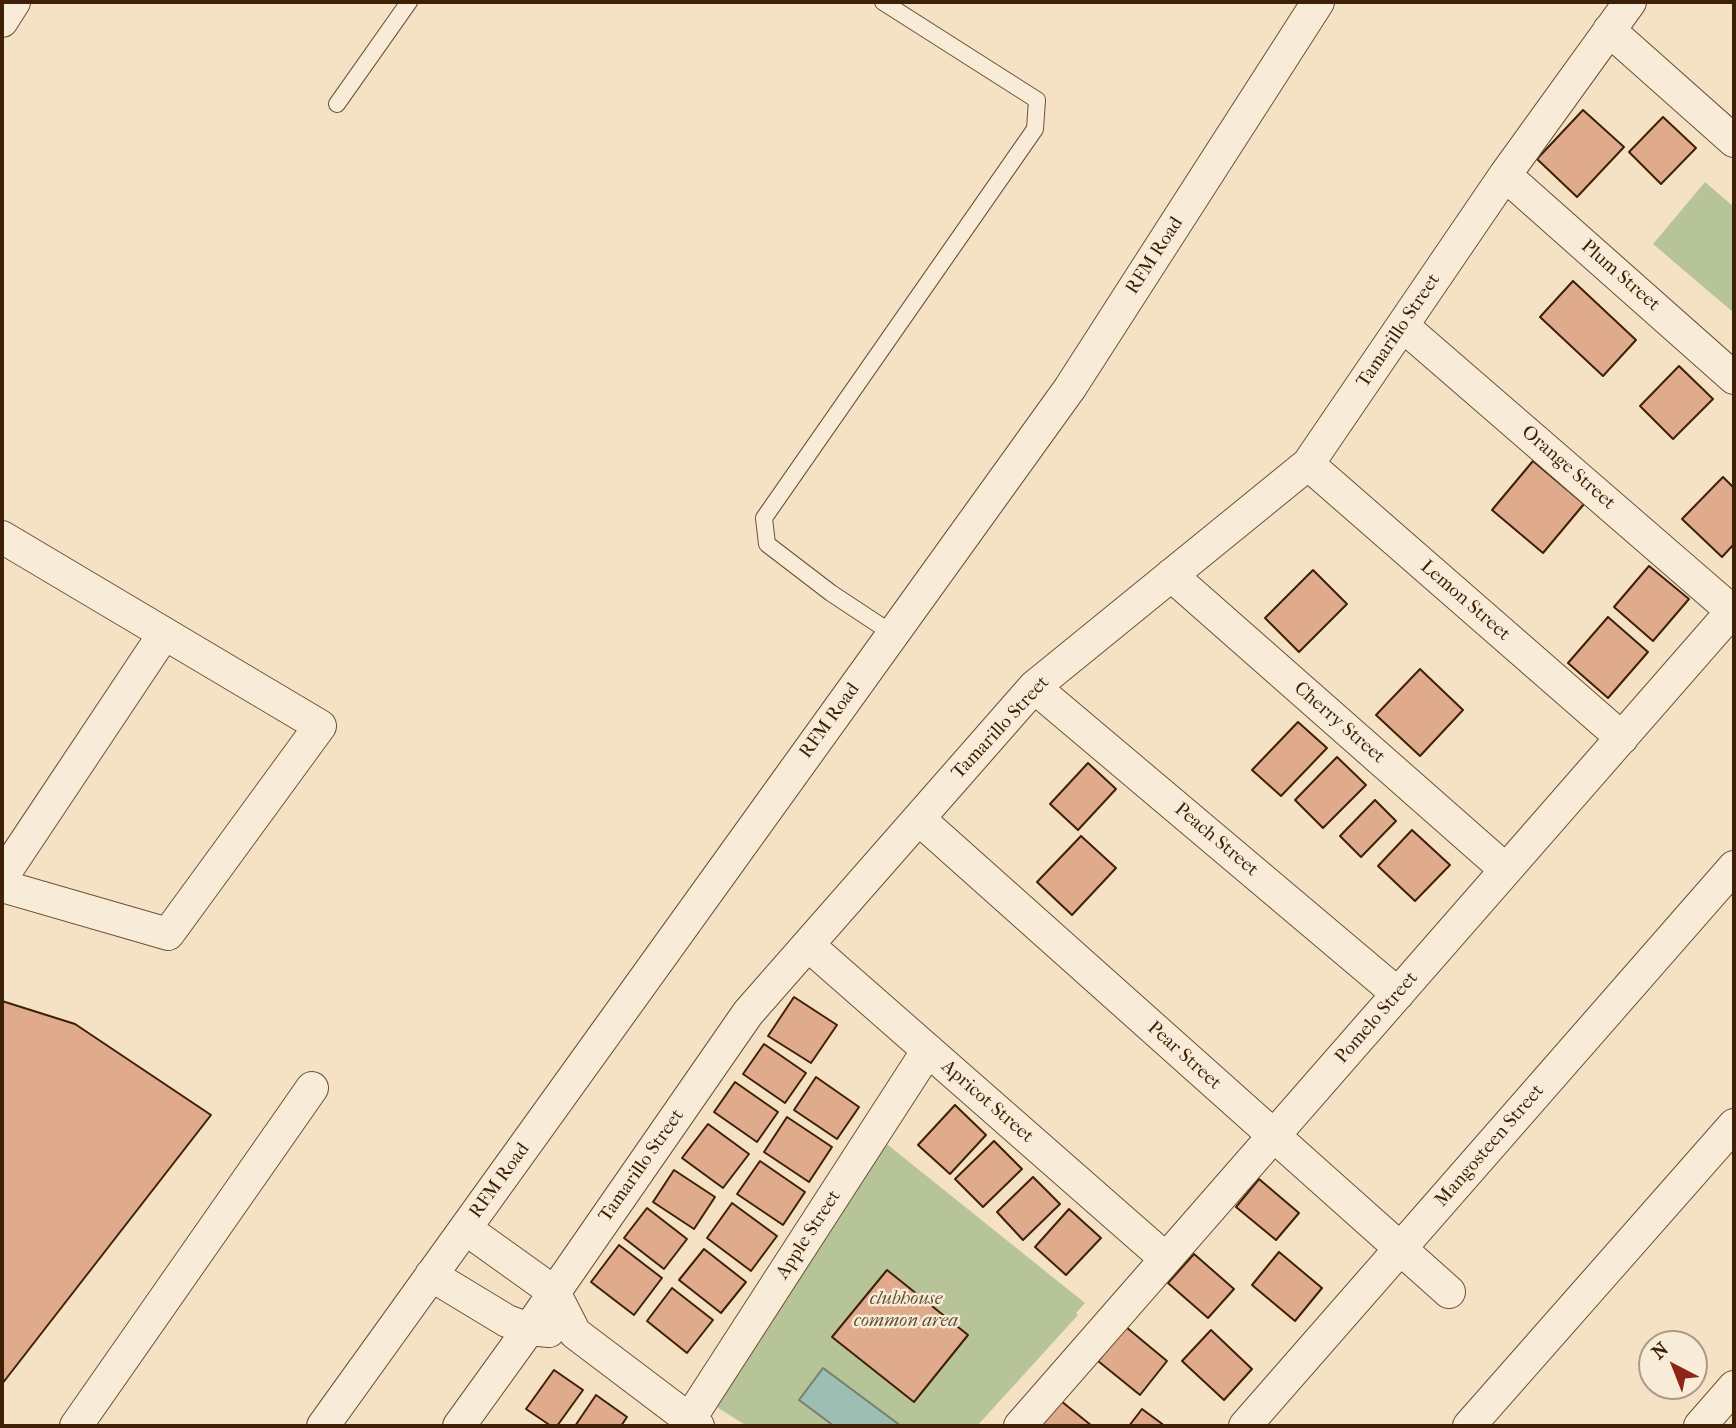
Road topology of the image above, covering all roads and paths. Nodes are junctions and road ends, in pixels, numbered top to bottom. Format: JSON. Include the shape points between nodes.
{"nodes":[{"id":1,"x":14,"y":2,"type":"edge"},
{"id":2,"x":409,"y":2,"type":"edge"},
{"id":3,"x":883,"y":2,"type":"edge"},
{"id":4,"x":1318,"y":2,"type":"edge"},
{"id":5,"x":1630,"y":2,"type":"edge"},
{"id":6,"x":2,"y":21,"type":"edge"},
{"id":7,"x":1609,"y":30,"type":"junction"},
{"id":8,"x":337,"y":104,"type":"dead end"},
{"id":9,"x":1734,"y":141,"type":"edge"},
{"id":10,"x":1505,"y":175,"type":"junction"},
{"id":11,"x":1403,"y":326,"type":"junction"},
{"id":12,"x":1734,"y":378,"type":"edge"},
{"id":13,"x":1308,"y":464,"type":"junction"},
{"id":14,"x":5,"y":546,"type":"edge"},
{"id":15,"x":1171,"y":575,"type":"junction"},
{"id":16,"x":1733,"y":610,"type":"edge"},
{"id":17,"x":164,"y":634,"type":"junction"},
{"id":18,"x":893,"y":634,"type":"junction"},
{"id":19,"x":1034,"y":687,"type":"junction"},
{"id":20,"x":1622,"y":738,"type":"junction"},
{"id":21,"x":919,"y":819,"type":"junction"},
{"id":22,"x":1734,"y":866,"type":"edge"},
{"id":23,"x":1506,"y":870,"type":"junction"},
{"id":24,"x":2,"y":877,"type":"edge"},
{"id":25,"x":2,"y":886,"type":"edge"},
{"id":26,"x":808,"y":945,"type":"junction"},
{"id":27,"x":1398,"y":994,"type":"junction"},
{"id":28,"x":928,"y":1050,"type":"junction"},
{"id":29,"x":312,"y":1088,"type":"dead end"},
{"id":30,"x":1734,"y":1125,"type":"edge"},
{"id":31,"x":1274,"y":1136,"type":"junction"},
{"id":32,"x":466,"y":1228,"type":"junction"},
{"id":33,"x":1400,"y":1249,"type":"junction"},
{"id":34,"x":1166,"y":1259,"type":"junction"},
{"id":35,"x":431,"y":1275,"type":"junction"},
{"id":36,"x":1449,"y":1292,"type":"dead end"},
{"id":37,"x":554,"y":1293,"type":"junction"},
{"id":38,"x":529,"y":1329,"type":"junction"},
{"id":39,"x":575,"y":1333,"type":"junction"},
{"id":40,"x":1734,"y":1387,"type":"edge"},
{"id":41,"x":694,"y":1423,"type":"edge"},
{"id":42,"x":76,"y":1426,"type":"edge"},
{"id":43,"x":323,"y":1426,"type":"edge"},
{"id":44,"x":459,"y":1426,"type":"edge"},
{"id":45,"x":1020,"y":1426,"type":"edge"},
{"id":46,"x":1245,"y":1426,"type":"edge"},
{"id":47,"x":1469,"y":1426,"type":"edge"},
{"id":48,"x":1700,"y":1426,"type":"edge"}],
"edges":[{"from":1,"to":6,"type":"street"},
{"from":2,"to":8,"type":"lane"},
{"from":3,"to":18,"type":"lane","via":[[1037,100],[1035,129],[764,518],[767,544]]},
{"from":4,"to":18,"type":"street","name":"RFM Road","via":[[1070,388]]},
{"from":5,"to":7,"type":"street","name":"Tamarillo Street"},
{"from":7,"to":9,"type":"street"},
{"from":7,"to":10,"type":"street","name":"Tamarillo Street"},
{"from":10,"to":11,"type":"street","name":"Tamarillo Street"},
{"from":10,"to":12,"type":"street","name":"Plum Street"},
{"from":11,"to":13,"type":"street","name":"Tamarillo Street"},
{"from":11,"to":16,"type":"street","name":"Orange Street"},
{"from":13,"to":15,"type":"street","name":"Tamarillo Street"},
{"from":13,"to":20,"type":"street","name":"Lemon Street"},
{"from":14,"to":17,"type":"street"},
{"from":15,"to":19,"type":"street","name":"Tamarillo Street"},
{"from":15,"to":23,"type":"street","name":"Cherry Street"},
{"from":16,"to":20,"type":"street","name":"Pomelo Street"},
{"from":17,"to":24,"type":"street"},
{"from":17,"to":25,"type":"street","via":[[320,726],[168,934]]},
{"from":18,"to":32,"type":"street","name":"RFM Road"},
{"from":19,"to":21,"type":"street","name":"Tamarillo Street"},
{"from":19,"to":27,"type":"street","name":"Peach Street"},
{"from":20,"to":23,"type":"street","name":"Pomelo Street"},
{"from":21,"to":26,"type":"street","name":"Tamarillo Street"},
{"from":21,"to":31,"type":"street","name":"Pear Street"},
{"from":22,"to":33,"type":"street","name":"Mangosteen Street"},
{"from":23,"to":27,"type":"street","name":"Pomelo Street"},
{"from":26,"to":28,"type":"street","name":"Apricot Street"},
{"from":26,"to":37,"type":"street","name":"Tamarillo Street","via":[[748,1013]]},
{"from":27,"to":31,"type":"street","name":"Pomelo Street"},
{"from":28,"to":34,"type":"street","name":"Apricot Street"},
{"from":28,"to":41,"type":"street","name":"Apple Street"},
{"from":29,"to":42,"type":"street"},
{"from":30,"to":47,"type":"street"},
{"from":31,"to":33,"type":"street","name":"Pear Street"},
{"from":31,"to":34,"type":"street","name":"Pomelo Street"},
{"from":32,"to":35,"type":"street","name":"RFM Road"},
{"from":32,"to":37,"type":"street"},
{"from":33,"to":36,"type":"street","name":"Pear Street"},
{"from":33,"to":46,"type":"street","name":"Mangosteen Street"},
{"from":34,"to":45,"type":"street","name":"Pomelo Street"},
{"from":35,"to":38,"type":"street","via":[[488,1311]]},
{"from":35,"to":43,"type":"street","name":"RFM Road"},
{"from":37,"to":38,"type":"street","name":"Tamarillo Street"},
{"from":37,"to":39,"type":"street"},
{"from":38,"to":39,"type":"street"},
{"from":38,"to":44,"type":"street","name":"Tamarillo Street"},
{"from":39,"to":41,"type":"street"},
{"from":40,"to":48,"type":"street"}]}
